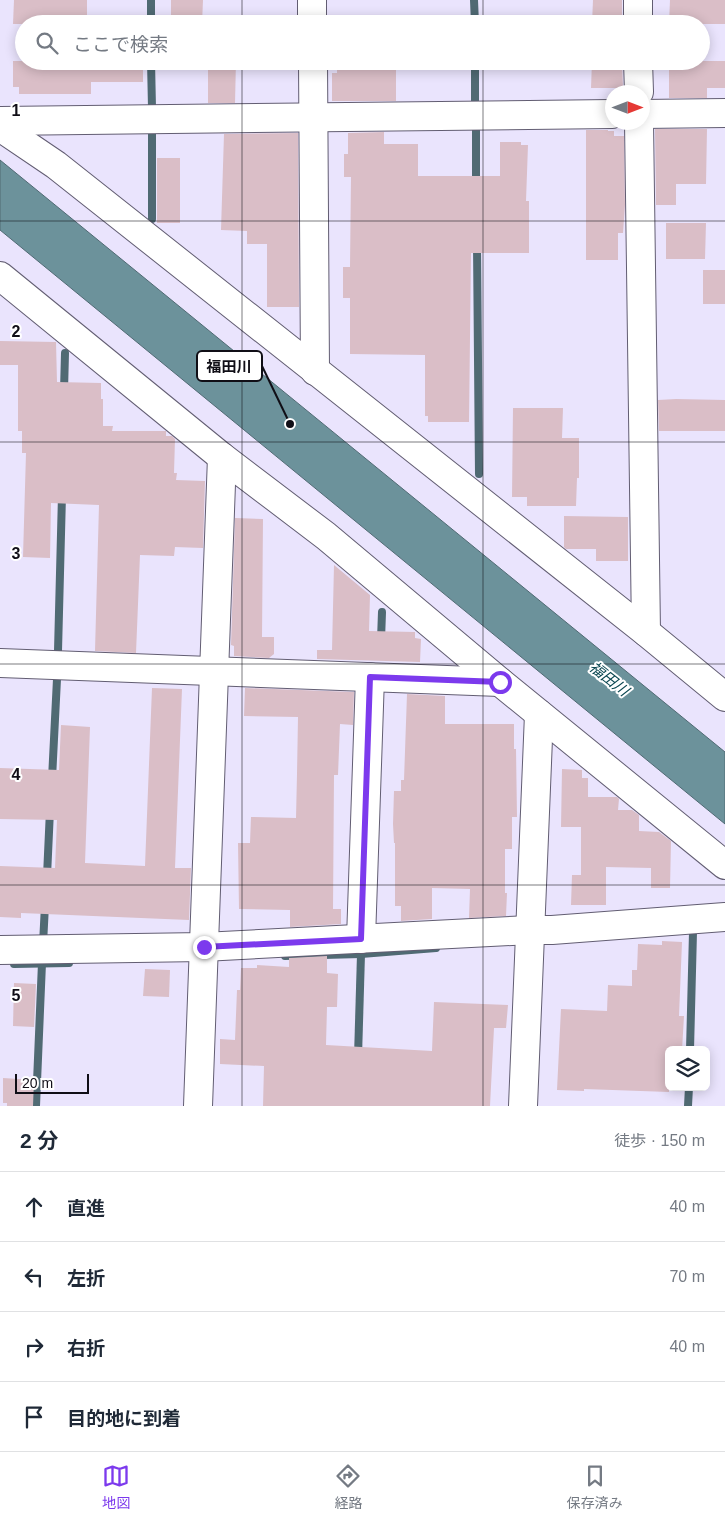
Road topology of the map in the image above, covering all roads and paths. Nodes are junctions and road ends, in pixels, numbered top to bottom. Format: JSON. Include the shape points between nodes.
{"nodes":[{"id":1,"x":312,"y":0,"type":"edge"},
{"id":2,"x":638,"y":0,"type":"edge"},
{"id":3,"x":312,"y":15,"type":"edge"},
{"id":4,"x":638,"y":15,"type":"edge"},
{"id":5,"x":312,"y":70,"type":"edge"},
{"id":6,"x":638,"y":70,"type":"edge"},
{"id":7,"x":639,"y":85,"type":"edge"},
{"id":8,"x":725,"y":113,"type":"edge"},
{"id":9,"x":605,"y":114,"type":"edge"},
{"id":10,"x":650,"y":114,"type":"edge"},
{"id":11,"x":313,"y":117,"type":"junction"},
{"id":12,"x":0,"y":121,"type":"edge"},
{"id":13,"x":0,"y":127,"type":"edge"},
{"id":14,"x":639,"y":130,"type":"edge"},
{"id":15,"x":0,"y":276,"type":"edge"},
{"id":16,"x":315,"y":371,"type":"junction"},
{"id":17,"x":222,"y":457,"type":"junction"},
{"id":18,"x":646,"y":632,"type":"junction"},
{"id":19,"x":0,"y":663,"type":"edge"},
{"id":20,"x":214,"y":671,"type":"junction"},
{"id":21,"x":370,"y":677,"type":"junction"},
{"id":22,"x":500,"y":682,"type":"junction"},
{"id":23,"x":725,"y":697,"type":"edge"},
{"id":24,"x":539,"y":714,"type":"junction"},
{"id":25,"x":725,"y":865,"type":"edge"},
{"id":26,"x":725,"y":917,"type":"edge"},
{"id":27,"x":530,"y":938,"type":"junction"},
{"id":28,"x":361,"y":939,"type":"junction"},
{"id":29,"x":0,"y":950,"type":"edge"},
{"id":30,"x":203,"y":954,"type":"junction"},
{"id":31,"x":198,"y":1106,"type":"edge"},
{"id":32,"x":523,"y":1106,"type":"edge"}],
"edges":[{"from":1,"to":3,"type":"street"},
{"from":2,"to":4,"type":"street"},
{"from":5,"to":11,"type":"street"},
{"from":6,"to":7,"type":"street"},
{"from":8,"to":10,"type":"street"},
{"from":9,"to":11,"type":"street"},
{"from":11,"to":12,"type":"street"},
{"from":11,"to":16,"type":"street"},
{"from":13,"to":16,"type":"street","via":[[56,165]]},
{"from":14,"to":18,"type":"street"},
{"from":15,"to":17,"type":"street"},
{"from":16,"to":18,"type":"street"},
{"from":17,"to":20,"type":"street"},
{"from":17,"to":22,"type":"street","via":[[326,536]]},
{"from":18,"to":23,"type":"street"},
{"from":19,"to":20,"type":"street"},
{"from":20,"to":21,"type":"street"},
{"from":20,"to":30,"type":"street"},
{"from":21,"to":22,"type":"street"},
{"from":21,"to":28,"type":"street"},
{"from":22,"to":24,"type":"street"},
{"from":24,"to":25,"type":"street"},
{"from":24,"to":27,"type":"street"},
{"from":26,"to":27,"type":"street","via":[[552,930]]},
{"from":27,"to":28,"type":"street"},
{"from":27,"to":32,"type":"street"},
{"from":28,"to":30,"type":"street"},
{"from":29,"to":30,"type":"street"},
{"from":30,"to":31,"type":"street"}]}
